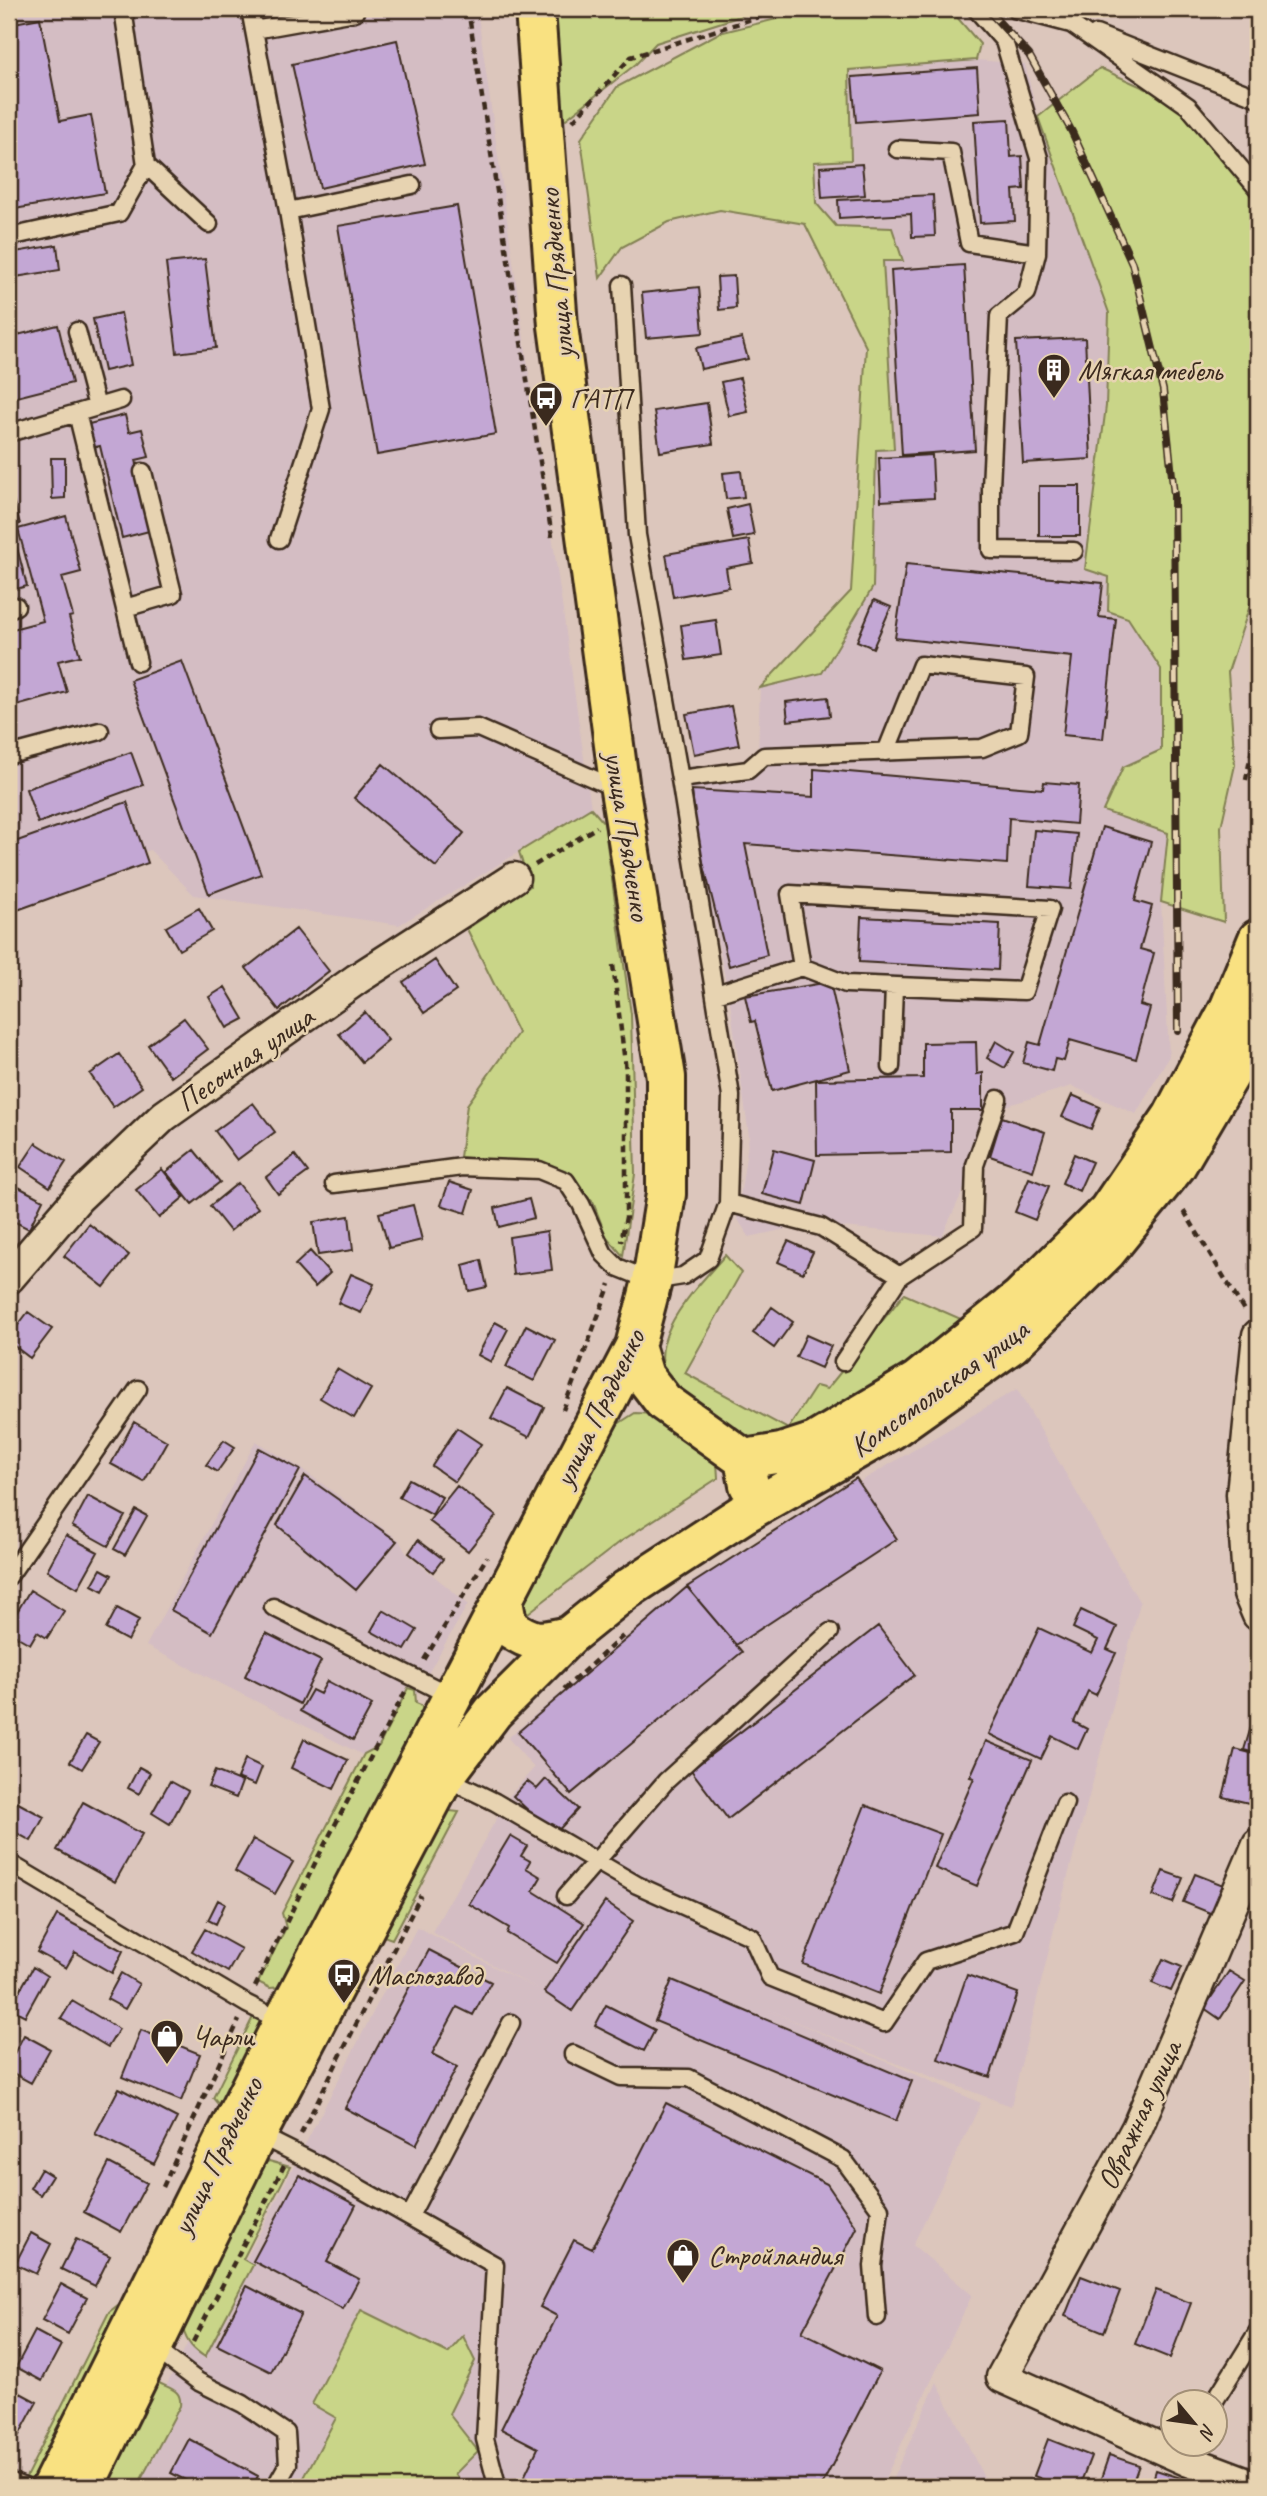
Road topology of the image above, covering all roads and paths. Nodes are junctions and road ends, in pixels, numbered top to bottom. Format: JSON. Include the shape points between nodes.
{"nodes":[{"id":1,"x":123,"y":9,"type":"edge"},
{"id":2,"x":250,"y":9,"type":"edge"},
{"id":3,"x":468,"y":9,"type":"edge"},
{"id":4,"x":535,"y":9,"type":"edge"},
{"id":5,"x":784,"y":9,"type":"edge"},
{"id":6,"x":976,"y":9,"type":"edge"},
{"id":7,"x":1014,"y":9,"type":"edge"},
{"id":8,"x":355,"y":12,"type":"dead end"},
{"id":9,"x":1071,"y":24,"type":"junction"},
{"id":10,"x":254,"y":30,"type":"junction"},
{"id":11,"x":1258,"y":98,"type":"edge"},
{"id":12,"x":568,"y":128,"type":"dead end"},
{"id":13,"x":897,"y":149,"type":"dead end"},
{"id":14,"x":146,"y":165,"type":"junction"},
{"id":15,"x":412,"y":185,"type":"dead end"},
{"id":16,"x":1258,"y":188,"type":"edge"},
{"id":17,"x":288,"y":211,"type":"junction"},
{"id":18,"x":209,"y":224,"type":"dead end"},
{"id":19,"x":9,"y":237,"type":"edge"},
{"id":20,"x":1037,"y":253,"type":"junction"},
{"id":21,"x":622,"y":285,"type":"dead end"},
{"id":22,"x":558,"y":326,"type":"junction"},
{"id":23,"x":518,"y":329,"type":"junction"},
{"id":24,"x":78,"y":331,"type":"dead end"},
{"id":25,"x":121,"y":400,"type":"dead end"},
{"id":26,"x":97,"y":407,"type":"junction"},
{"id":27,"x":78,"y":413,"type":"junction"},
{"id":28,"x":9,"y":433,"type":"edge"},
{"id":29,"x":143,"y":472,"type":"dead end"},
{"id":30,"x":279,"y":539,"type":"dead end"},
{"id":31,"x":553,"y":546,"type":"dead end"},
{"id":32,"x":1074,"y":551,"type":"dead end"},
{"id":33,"x":125,"y":608,"type":"junction"},
{"id":34,"x":138,"y":662,"type":"dead end"},
{"id":35,"x":1258,"y":718,"type":"edge"},
{"id":36,"x":438,"y":730,"type":"dead end"},
{"id":37,"x":100,"y":731,"type":"dead end"},
{"id":38,"x":886,"y":752,"type":"junction"},
{"id":39,"x":9,"y":755,"type":"edge"},
{"id":40,"x":680,"y":779,"type":"junction"},
{"id":41,"x":1246,"y":780,"type":"dead end"},
{"id":42,"x":605,"y":784,"type":"junction"},
{"id":43,"x":597,"y":827,"type":"junction"},
{"id":44,"x":598,"y":841,"type":"dead end"},
{"id":45,"x":550,"y":856,"type":"dead end"},
{"id":46,"x":514,"y":878,"type":"dead end"},
{"id":47,"x":1258,"y":939,"type":"edge"},
{"id":48,"x":613,"y":963,"type":"dead end"},
{"id":49,"x":802,"y":967,"type":"junction"},
{"id":50,"x":894,"y":987,"type":"junction"},
{"id":51,"x":716,"y":993,"type":"junction"},
{"id":52,"x":1258,"y":1027,"type":"edge"},
{"id":53,"x":891,"y":1067,"type":"dead end"},
{"id":54,"x":998,"y":1099,"type":"dead end"},
{"id":55,"x":334,"y":1184,"type":"dead end"},
{"id":56,"x":728,"y":1202,"type":"junction"},
{"id":57,"x":1176,"y":1219,"type":"dead end"},
{"id":58,"x":617,"y":1267,"type":"junction"},
{"id":59,"x":900,"y":1276,"type":"junction"},
{"id":60,"x":9,"y":1278,"type":"edge"},
{"id":61,"x":652,"y":1281,"type":"junction"},
{"id":62,"x":1255,"y":1329,"type":"edge"},
{"id":63,"x":635,"y":1346,"type":"junction"},
{"id":64,"x":843,"y":1362,"type":"dead end"},
{"id":65,"x":138,"y":1389,"type":"dead end"},
{"id":66,"x":664,"y":1402,"type":"junction"},
{"id":67,"x":603,"y":1407,"type":"junction"},
{"id":68,"x":560,"y":1419,"type":"dead end"},
{"id":69,"x":744,"y":1459,"type":"junction"},
{"id":70,"x":743,"y":1514,"type":"junction"},
{"id":71,"x":491,"y":1550,"type":"dead end"},
{"id":72,"x":9,"y":1576,"type":"edge"},
{"id":73,"x":503,"y":1601,"type":"junction"},
{"id":74,"x":273,"y":1607,"type":"dead end"},
{"id":75,"x":1258,"y":1615,"type":"edge"},
{"id":76,"x":628,"y":1632,"type":"dead end"},
{"id":77,"x":830,"y":1632,"type":"dead end"},
{"id":78,"x":569,"y":1636,"type":"junction"},
{"id":79,"x":414,"y":1676,"type":"junction"},
{"id":80,"x":556,"y":1696,"type":"dead end"},
{"id":81,"x":453,"y":1697,"type":"junction"},
{"id":82,"x":444,"y":1777,"type":"junction"},
{"id":83,"x":1065,"y":1803,"type":"dead end"},
{"id":84,"x":1258,"y":1844,"type":"edge"},
{"id":85,"x":596,"y":1860,"type":"junction"},
{"id":86,"x":9,"y":1863,"type":"edge"},
{"id":87,"x":423,"y":1891,"type":"dead end"},
{"id":88,"x":566,"y":1896,"type":"dead end"},
{"id":89,"x":247,"y":2004,"type":"junction"},
{"id":90,"x":511,"y":2023,"type":"dead end"},
{"id":91,"x":296,"y":2029,"type":"junction"},
{"id":92,"x":573,"y":2054,"type":"dead end"},
{"id":93,"x":257,"y":2134,"type":"junction"},
{"id":94,"x":292,"y":2151,"type":"junction"},
{"id":95,"x":160,"y":2193,"type":"dead end"},
{"id":96,"x":410,"y":2216,"type":"junction"},
{"id":97,"x":877,"y":2316,"type":"dead end"},
{"id":98,"x":1258,"y":2331,"type":"edge"},
{"id":99,"x":167,"y":2357,"type":"junction"},
{"id":100,"x":1223,"y":2388,"type":"edge"},
{"id":101,"x":1158,"y":2438,"type":"edge"},
{"id":102,"x":1204,"y":2458,"type":"edge"},
{"id":103,"x":9,"y":2481,"type":"edge"},
{"id":104,"x":24,"y":2487,"type":"edge"},
{"id":105,"x":51,"y":2487,"type":"edge"},
{"id":106,"x":84,"y":2487,"type":"edge"},
{"id":107,"x":275,"y":2487,"type":"edge"},
{"id":108,"x":502,"y":2487,"type":"edge"},
{"id":109,"x":1258,"y":2487,"type":"edge"}],
"edges":[{"from":1,"to":14,"type":"lane"},
{"from":2,"to":10,"type":"lane"},
{"from":3,"to":23,"type":"path"},
{"from":4,"to":22,"type":"main road","name":"улица Прядченко"},
{"from":5,"to":12,"type":"path","via":[[631,57]]},
{"from":6,"to":20,"type":"lane","via":[[1004,41],[1040,158]]},
{"from":7,"to":9,"type":"lane"},
{"from":8,"to":10,"type":"lane"},
{"from":9,"to":11,"type":"lane"},
{"from":9,"to":16,"type":"lane","via":[[1188,106]]},
{"from":10,"to":17,"type":"lane"},
{"from":13,"to":20,"type":"lane","via":[[951,152],[969,243]]},
{"from":14,"to":18,"type":"lane"},
{"from":14,"to":19,"type":"lane","via":[[119,213]]},
{"from":15,"to":17,"type":"lane"},
{"from":17,"to":30,"type":"lane","via":[[321,409]]},
{"from":20,"to":32,"type":"lane","via":[[1027,293],[999,316],[991,550]]},
{"from":21,"to":40,"type":"lane","via":[[637,535]]},
{"from":22,"to":23,"type":"path"},
{"from":22,"to":42,"type":"main road","name":"улица Прядченко"},
{"from":23,"to":31,"type":"path"},
{"from":24,"to":26,"type":"lane"},
{"from":25,"to":26,"type":"lane"},
{"from":26,"to":27,"type":"lane"},
{"from":27,"to":28,"type":"lane"},
{"from":27,"to":33,"type":"lane"},
{"from":29,"to":33,"type":"lane","via":[[173,594]]},
{"from":33,"to":34,"type":"lane"},
{"from":35,"to":41,"type":"path"},
{"from":36,"to":42,"type":"lane","via":[[478,728]]},
{"from":37,"to":39,"type":"lane"},
{"from":38,"to":38,"type":"lane","via":[[982,748],[1019,733],[1026,677],[921,665]]},
{"from":38,"to":40,"type":"lane","via":[[764,756],[748,770]]},
{"from":40,"to":51,"type":"lane"},
{"from":42,"to":43,"type":"path"},
{"from":42,"to":61,"type":"main road","name":"улица Прядченко","via":[[666,1077],[666,1194]]},
{"from":43,"to":44,"type":"path"},
{"from":43,"to":45,"type":"path"},
{"from":46,"to":60,"type":"street","name":"Песочная улица","via":[[357,979],[164,1116],[78,1199]]},
{"from":47,"to":69,"type":"main road","name":"Комсомольская улица","via":[[1230,1007],[1172,1117],[1108,1211],[1020,1298],[917,1381],[815,1442]]},
{"from":48,"to":58,"type":"path","via":[[626,1071],[626,1217]]},
{"from":49,"to":50,"type":"lane","via":[[846,984]]},
{"from":49,"to":50,"type":"lane","via":[[790,894],[1050,909],[1024,991]]},
{"from":49,"to":51,"type":"lane"},
{"from":50,"to":53,"type":"lane"},
{"from":51,"to":56,"type":"lane","via":[[731,1096]]},
{"from":52,"to":70,"type":"main road","name":"Комсомольская улица","via":[[1176,1166],[1106,1252],[1012,1344],[891,1430]]},
{"from":54,"to":59,"type":"lane","via":[[975,1165],[973,1228]]},
{"from":55,"to":58,"type":"lane","via":[[462,1167],[539,1170],[566,1181],[604,1254]]},
{"from":56,"to":59,"type":"lane","via":[[821,1227]]},
{"from":56,"to":61,"type":"lane","via":[[708,1259],[684,1276]]},
{"from":57,"to":62,"type":"path","via":[[1184,1210]]},
{"from":58,"to":61,"type":"lane"},
{"from":58,"to":68,"type":"path"},
{"from":59,"to":64,"type":"lane"},
{"from":61,"to":63,"type":"main road","name":"улица Прядченко"},
{"from":62,"to":75,"type":"street","via":[[1242,1494],[1249,1594]]},
{"from":63,"to":66,"type":"main road","via":[[644,1376]]},
{"from":63,"to":67,"type":"main road","name":"улица Прядченко"},
{"from":65,"to":72,"type":"lane"},
{"from":66,"to":67,"type":"main road","via":[[632,1396]]},
{"from":66,"to":69,"type":"main road"},
{"from":67,"to":73,"type":"main road","name":"улица Прядченко"},
{"from":69,"to":70,"type":"main road","via":[[750,1488]]},
{"from":70,"to":78,"type":"main road","name":"Комсомольская улица","via":[[626,1590]]},
{"from":71,"to":79,"type":"path"},
{"from":73,"to":78,"type":"main road","via":[[508,1626],[528,1640],[546,1642]]},
{"from":73,"to":81,"type":"main road","name":"улица Прядченко"},
{"from":74,"to":79,"type":"lane"},
{"from":76,"to":80,"type":"path"},
{"from":77,"to":85,"type":"lane","via":[[666,1781]]},
{"from":78,"to":82,"type":"main road","name":"улица Прядченко","via":[[494,1712]]},
{"from":79,"to":81,"type":"lane"},
{"from":79,"to":89,"type":"path"},
{"from":81,"to":91,"type":"main road","name":"улица Прядченко"},
{"from":82,"to":85,"type":"lane"},
{"from":82,"to":91,"type":"main road","name":"улица Прядченко"},
{"from":83,"to":85,"type":"lane","via":[[1015,1932],[926,1961],[884,2023],[770,1977],[752,1937],[637,1885]]},
{"from":84,"to":101,"type":"street","name":"Овражная улица","via":[[1138,2128],[1002,2377]]},
{"from":85,"to":88,"type":"lane"},
{"from":86,"to":89,"type":"lane"},
{"from":87,"to":94,"type":"path"},
{"from":89,"to":91,"type":"lane"},
{"from":89,"to":95,"type":"path"},
{"from":90,"to":96,"type":"lane"},
{"from":91,"to":93,"type":"main road","name":"улица Прядченко"},
{"from":91,"to":105,"type":"main road","name":"улица Прядченко"},
{"from":92,"to":97,"type":"lane","via":[[621,2077],[689,2078],[844,2159],[880,2209],[873,2266]]},
{"from":93,"to":94,"type":"lane"},
{"from":93,"to":99,"type":"main road","name":"улица Прядченко"},
{"from":94,"to":96,"type":"lane"},
{"from":94,"to":99,"type":"path"},
{"from":96,"to":108,"type":"lane","via":[[495,2265],[485,2439],[497,2484]]},
{"from":98,"to":100,"type":"lane"},
{"from":99,"to":106,"type":"main road","name":"улица Прядченко"},
{"from":99,"to":107,"type":"lane","via":[[199,2382],[286,2432],[288,2464]]},
{"from":102,"to":109,"type":"street"},
{"from":103,"to":104,"type":"lane"}]}
